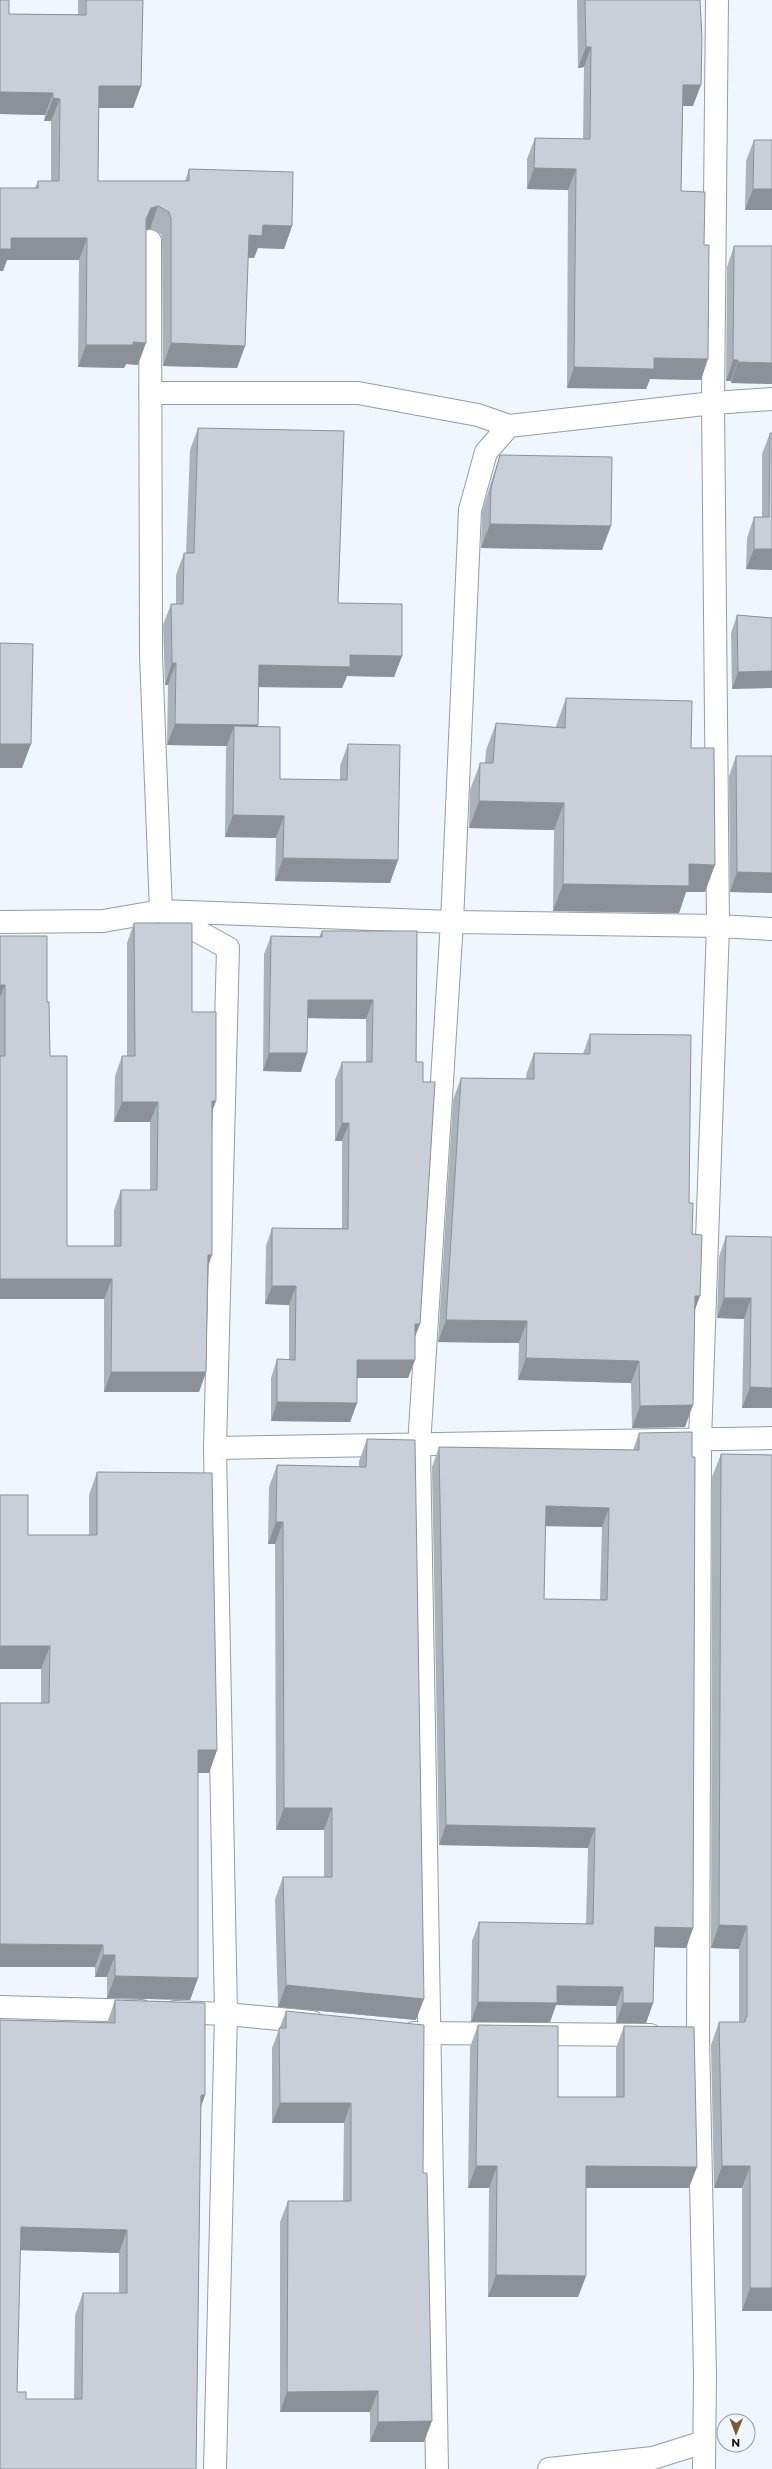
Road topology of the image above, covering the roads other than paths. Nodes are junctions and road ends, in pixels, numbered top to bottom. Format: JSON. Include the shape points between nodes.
{"nodes":[{"id":1,"x":717,"y":0,"type":"edge"},
{"id":2,"x":150,"y":241,"type":"dead end"},
{"id":3,"x":150,"y":393,"type":"junction"},
{"id":4,"x":772,"y":399,"type":"edge"},
{"id":5,"x":713,"y":403,"type":"junction"},
{"id":6,"x":509,"y":426,"type":"junction"},
{"id":7,"x":161,"y":911,"type":"junction"},
{"id":8,"x":0,"y":922,"type":"edge"},
{"id":9,"x":452,"y":922,"type":"junction"},
{"id":10,"x":718,"y":926,"type":"junction"},
{"id":11,"x":772,"y":929,"type":"edge"},
{"id":12,"x":772,"y":1438,"type":"edge"},
{"id":13,"x":700,"y":1440,"type":"junction"},
{"id":14,"x":419,"y":1446,"type":"junction"},
{"id":15,"x":215,"y":1448,"type":"junction"},
{"id":16,"x":0,"y":2007,"type":"edge"},
{"id":17,"x":226,"y":2014,"type":"junction"},
{"id":18,"x":336,"y":2025,"type":"edge"},
{"id":19,"x":390,"y":2030,"type":"edge"},
{"id":20,"x":429,"y":2034,"type":"junction"},
{"id":21,"x":698,"y":2036,"type":"junction"},
{"id":22,"x":704,"y":2442,"type":"junction"},
{"id":23,"x":215,"y":2469,"type":"edge"},
{"id":24,"x":438,"y":2469,"type":"edge"},
{"id":25,"x":549,"y":2469,"type":"edge"},
{"id":26,"x":704,"y":2469,"type":"edge"}],
"edges":[{"from":1,"to":5,"type":"street"},
{"from":2,"to":3,"type":"street"},
{"from":3,"to":6,"type":"street","via":[[358,394],[478,415]]},
{"from":3,"to":7,"type":"street","via":[[151,655]]},
{"from":4,"to":5,"type":"street"},
{"from":5,"to":6,"type":"street"},
{"from":5,"to":10,"type":"street"},
{"from":6,"to":9,"type":"street","via":[[486,452],[470,510]]},
{"from":7,"to":8,"type":"street","via":[[103,921]]},
{"from":7,"to":9,"type":"street"},
{"from":7,"to":15,"type":"street","via":[[228,948]]},
{"from":9,"to":10,"type":"street"},
{"from":9,"to":14,"type":"street"},
{"from":10,"to":11,"type":"street"},
{"from":10,"to":13,"type":"street"},
{"from":12,"to":13,"type":"street"},
{"from":13,"to":14,"type":"street"},
{"from":13,"to":21,"type":"street"},
{"from":14,"to":15,"type":"street"},
{"from":14,"to":20,"type":"street"},
{"from":15,"to":17,"type":"street"},
{"from":16,"to":17,"type":"street"},
{"from":17,"to":18,"type":"street"},
{"from":17,"to":23,"type":"street"},
{"from":19,"to":20,"type":"street"},
{"from":20,"to":21,"type":"street"},
{"from":20,"to":24,"type":"street"},
{"from":21,"to":22,"type":"street"},
{"from":22,"to":25,"type":"street","via":[[653,2458]]},
{"from":22,"to":26,"type":"street"}]}
